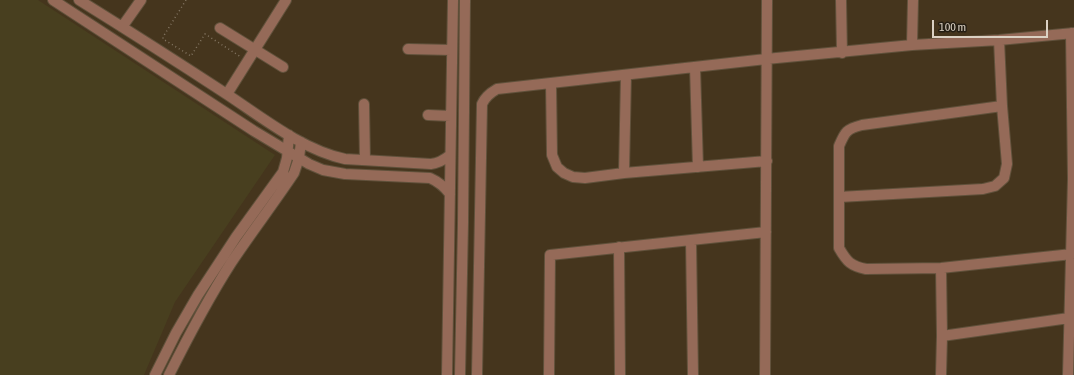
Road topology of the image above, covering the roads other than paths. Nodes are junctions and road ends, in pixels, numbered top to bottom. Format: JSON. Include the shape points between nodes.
{"nodes":[{"id":1,"x":53,"y":0,"type":"edge"},
{"id":2,"x":141,"y":0,"type":"edge"},
{"id":3,"x":286,"y":0,"type":"edge"},
{"id":4,"x":453,"y":0,"type":"edge"},
{"id":5,"x":465,"y":0,"type":"edge"},
{"id":6,"x":767,"y":0,"type":"edge"},
{"id":7,"x":841,"y":0,"type":"edge"},
{"id":8,"x":913,"y":0,"type":"edge"},
{"id":9,"x":82,"y":2,"type":"edge"},
{"id":10,"x":78,"y":15,"type":"junction"},
{"id":11,"x":122,"y":28,"type":"junction"},
{"id":12,"x":220,"y":28,"type":"dead end"},
{"id":13,"x":1072,"y":33,"type":"edge"},
{"id":14,"x":999,"y":40,"type":"junction"},
{"id":15,"x":912,"y":45,"type":"junction"},
{"id":16,"x":408,"y":49,"type":"dead end"},
{"id":17,"x":255,"y":50,"type":"junction"},
{"id":18,"x":452,"y":50,"type":"junction"},
{"id":19,"x":842,"y":52,"type":"junction"},
{"id":20,"x":766,"y":60,"type":"junction"},
{"id":21,"x":695,"y":67,"type":"junction"},
{"id":22,"x":283,"y":68,"type":"dead end"},
{"id":23,"x":626,"y":75,"type":"junction"},
{"id":24,"x":551,"y":83,"type":"junction"},
{"id":25,"x":227,"y":94,"type":"junction"},
{"id":26,"x":364,"y":104,"type":"dead end"},
{"id":27,"x":1073,"y":104,"type":"edge"},
{"id":28,"x":1002,"y":106,"type":"junction"},
{"id":29,"x":428,"y":115,"type":"dead end"},
{"id":30,"x":451,"y":116,"type":"junction"},
{"id":31,"x":451,"y":132,"type":"junction"},
{"id":32,"x":463,"y":132,"type":"junction"},
{"id":33,"x":289,"y":135,"type":"junction"},
{"id":34,"x":301,"y":142,"type":"junction"},
{"id":35,"x":288,"y":151,"type":"junction"},
{"id":36,"x":450,"y":155,"type":"junction"},
{"id":37,"x":299,"y":158,"type":"junction"},
{"id":38,"x":463,"y":159,"type":"junction"},
{"id":39,"x":365,"y":160,"type":"junction"},
{"id":40,"x":480,"y":160,"type":"junction"},
{"id":41,"x":767,"y":161,"type":"junction"},
{"id":42,"x":698,"y":167,"type":"junction"},
{"id":43,"x":624,"y":173,"type":"junction"},
{"id":44,"x":1074,"y":179,"type":"edge"},
{"id":45,"x":450,"y":194,"type":"junction"},
{"id":46,"x":839,"y":197,"type":"junction"},
{"id":47,"x":449,"y":223,"type":"junction"},
{"id":48,"x":463,"y":223,"type":"junction"},
{"id":49,"x":766,"y":232,"type":"junction"},
{"id":50,"x":691,"y":240,"type":"junction"},
{"id":51,"x":619,"y":247,"type":"junction"},
{"id":52,"x":1072,"y":254,"type":"junction"},
{"id":53,"x":941,"y":268,"type":"junction"},
{"id":54,"x":1069,"y":318,"type":"junction"},
{"id":55,"x":942,"y":336,"type":"junction"},
{"id":56,"x":155,"y":375,"type":"edge"},
{"id":57,"x":169,"y":375,"type":"edge"},
{"id":58,"x":447,"y":375,"type":"edge"},
{"id":59,"x":460,"y":375,"type":"edge"},
{"id":60,"x":476,"y":375,"type":"edge"},
{"id":61,"x":549,"y":375,"type":"edge"},
{"id":62,"x":620,"y":375,"type":"edge"},
{"id":63,"x":693,"y":375,"type":"edge"},
{"id":64,"x":765,"y":375,"type":"edge"},
{"id":65,"x":941,"y":375,"type":"edge"},
{"id":66,"x":1068,"y":375,"type":"edge"}],
"edges":[{"from":1,"to":10,"type":"street"},
{"from":2,"to":11,"type":"street"},
{"from":3,"to":17,"type":"street"},
{"from":4,"to":18,"type":"street"},
{"from":5,"to":32,"type":"street"},
{"from":6,"to":20,"type":"street"},
{"from":7,"to":19,"type":"street"},
{"from":8,"to":15,"type":"street"},
{"from":9,"to":10,"type":"street"},
{"from":9,"to":11,"type":"street"},
{"from":10,"to":35,"type":"street"},
{"from":11,"to":25,"type":"street"},
{"from":12,"to":17,"type":"street"},
{"from":13,"to":14,"type":"street"},
{"from":13,"to":27,"type":"street"},
{"from":14,"to":15,"type":"street"},
{"from":14,"to":28,"type":"street"},
{"from":15,"to":19,"type":"street"},
{"from":16,"to":18,"type":"street"},
{"from":17,"to":22,"type":"street"},
{"from":17,"to":25,"type":"street"},
{"from":18,"to":30,"type":"street"},
{"from":19,"to":20,"type":"street"},
{"from":20,"to":21,"type":"street"},
{"from":20,"to":41,"type":"street"},
{"from":21,"to":23,"type":"street"},
{"from":21,"to":42,"type":"street"},
{"from":23,"to":24,"type":"street"},
{"from":23,"to":43,"type":"street"},
{"from":24,"to":40,"type":"street","via":[[497,88],[487,95],[482,104]]},
{"from":24,"to":43,"type":"street","via":[[552,155],[557,167],[573,177]]},
{"from":25,"to":33,"type":"street"},
{"from":26,"to":39,"type":"street"},
{"from":27,"to":44,"type":"street"},
{"from":28,"to":46,"type":"street","via":[[852,128],[844,134],[839,146]]},
{"from":28,"to":46,"type":"street","via":[[1007,164],[1004,178],[995,186],[983,189]]},
{"from":29,"to":30,"type":"street"},
{"from":30,"to":31,"type":"street"},
{"from":31,"to":32,"type":"street"},
{"from":31,"to":36,"type":"street"},
{"from":32,"to":38,"type":"street"},
{"from":33,"to":34,"type":"street"},
{"from":33,"to":35,"type":"street"},
{"from":34,"to":37,"type":"street"},
{"from":34,"to":39,"type":"street","via":[[336,157]]},
{"from":35,"to":37,"type":"street"},
{"from":35,"to":56,"type":"street","via":[[283,172],[198,295]]},
{"from":36,"to":39,"type":"street","via":[[445,160],[431,164]]},
{"from":36,"to":45,"type":"street"},
{"from":37,"to":45,"type":"street","via":[[316,167],[334,172],[430,178],[445,187]]},
{"from":37,"to":57,"type":"street","via":[[294,173],[208,301]]},
{"from":38,"to":40,"type":"street"},
{"from":38,"to":48,"type":"street"},
{"from":40,"to":60,"type":"street"},
{"from":41,"to":42,"type":"street"},
{"from":41,"to":49,"type":"street"},
{"from":42,"to":43,"type":"street"},
{"from":44,"to":52,"type":"street"},
{"from":45,"to":47,"type":"street"},
{"from":46,"to":53,"type":"street","via":[[840,248],[845,259],[855,266],[866,269]]},
{"from":47,"to":48,"type":"street"},
{"from":47,"to":58,"type":"street"},
{"from":48,"to":59,"type":"street"},
{"from":49,"to":50,"type":"street"},
{"from":49,"to":64,"type":"street"},
{"from":50,"to":51,"type":"street"},
{"from":50,"to":63,"type":"street"},
{"from":51,"to":61,"type":"street","via":[[550,255]]},
{"from":51,"to":62,"type":"street"},
{"from":52,"to":53,"type":"street"},
{"from":52,"to":54,"type":"street"},
{"from":53,"to":55,"type":"street"},
{"from":54,"to":55,"type":"street"},
{"from":54,"to":66,"type":"street"},
{"from":55,"to":65,"type":"street"}]}
